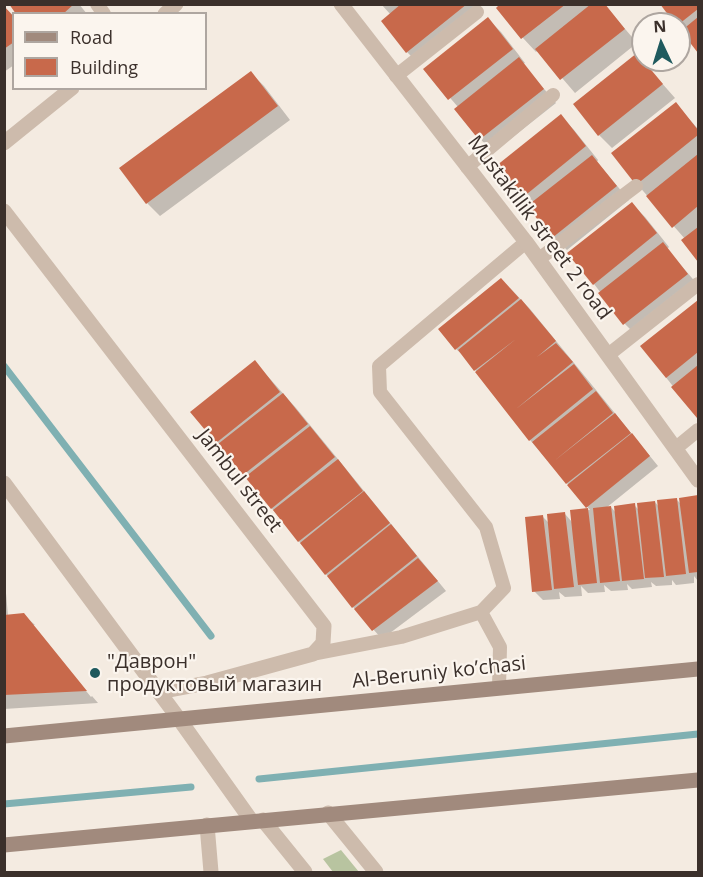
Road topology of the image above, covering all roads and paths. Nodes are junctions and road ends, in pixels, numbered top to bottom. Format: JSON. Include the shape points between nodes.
{"nodes":[{"id":1,"x":341,"y":4,"type":"edge"},
{"id":2,"x":477,"y":12,"type":"dead end"},
{"id":3,"x":396,"y":76,"type":"junction"},
{"id":4,"x":70,"y":90,"type":"edge"},
{"id":5,"x":553,"y":95,"type":"dead end"},
{"id":6,"x":4,"y":143,"type":"edge"},
{"id":7,"x":467,"y":166,"type":"junction"},
{"id":8,"x":636,"y":186,"type":"dead end"},
{"id":9,"x":4,"y":211,"type":"edge"},
{"id":10,"x":526,"y":242,"type":"junction"},
{"id":11,"x":539,"y":259,"type":"junction"},
{"id":12,"x":699,"y":284,"type":"edge"},
{"id":13,"x":608,"y":355,"type":"junction"},
{"id":14,"x":699,"y":430,"type":"edge"},
{"id":15,"x":676,"y":448,"type":"junction"},
{"id":16,"x":699,"y":480,"type":"edge"},
{"id":17,"x":4,"y":483,"type":"edge"},
{"id":18,"x":10,"y":500,"type":"edge"},
{"id":19,"x":481,"y":612,"type":"junction"},
{"id":20,"x":313,"y":654,"type":"junction"},
{"id":21,"x":699,"y":669,"type":"edge"},
{"id":22,"x":499,"y":688,"type":"junction"},
{"id":23,"x":159,"y":692,"type":"junction"},
{"id":24,"x":179,"y":719,"type":"junction"},
{"id":25,"x":4,"y":736,"type":"edge"},
{"id":26,"x":699,"y":780,"type":"edge"},
{"id":27,"x":328,"y":813,"type":"junction"},
{"id":28,"x":257,"y":820,"type":"junction"},
{"id":29,"x":207,"y":825,"type":"junction"},
{"id":30,"x":4,"y":844,"type":"edge"},
{"id":31,"x":211,"y":873,"type":"edge"},
{"id":32,"x":306,"y":873,"type":"edge"},
{"id":33,"x":376,"y":873,"type":"edge"}],
"edges":[{"from":1,"to":3,"type":"street","name":"Mustakillik street 2 road"},
{"from":2,"to":3,"type":"lane"},
{"from":3,"to":7,"type":"street","name":"Mustakillik street 2 road"},
{"from":4,"to":6,"type":"street"},
{"from":5,"to":7,"type":"lane"},
{"from":7,"to":10,"type":"street","name":"Mustakillik street 2 road"},
{"from":8,"to":11,"type":"lane"},
{"from":9,"to":20,"type":"street","name":"Jambul street","via":[[324,626],[323,643]]},
{"from":10,"to":11,"type":"street","name":"Mustakillik street 2 road"},
{"from":10,"to":19,"type":"lane","via":[[380,366],[380,392],[486,527],[504,588]]},
{"from":11,"to":13,"type":"street","name":"Mustakillik street 2 road"},
{"from":12,"to":13,"type":"lane"},
{"from":13,"to":15,"type":"street","name":"Mustakillik street 2 road"},
{"from":14,"to":15,"type":"lane"},
{"from":15,"to":16,"type":"street","name":"Mustakillik street 2 road"},
{"from":17,"to":18,"type":"street"},
{"from":18,"to":23,"type":"street"},
{"from":19,"to":20,"type":"lane","via":[[401,637]]},
{"from":19,"to":22,"type":"lane","via":[[500,647]]},
{"from":20,"to":23,"type":"street"},
{"from":21,"to":22,"type":"main road","name":"Al-Beruniy ko’chasi"},
{"from":22,"to":24,"type":"main road","name":"Al-Beruniy ko’chasi"},
{"from":23,"to":24,"type":"street"},
{"from":24,"to":25,"type":"main road","name":"Al-Beruniy ko’chasi"},
{"from":24,"to":28,"type":"street"},
{"from":26,"to":27,"type":"main road"},
{"from":27,"to":28,"type":"main road"},
{"from":27,"to":33,"type":"street"},
{"from":28,"to":29,"type":"main road"},
{"from":28,"to":32,"type":"street"},
{"from":29,"to":30,"type":"main road"},
{"from":29,"to":31,"type":"street"}]}
